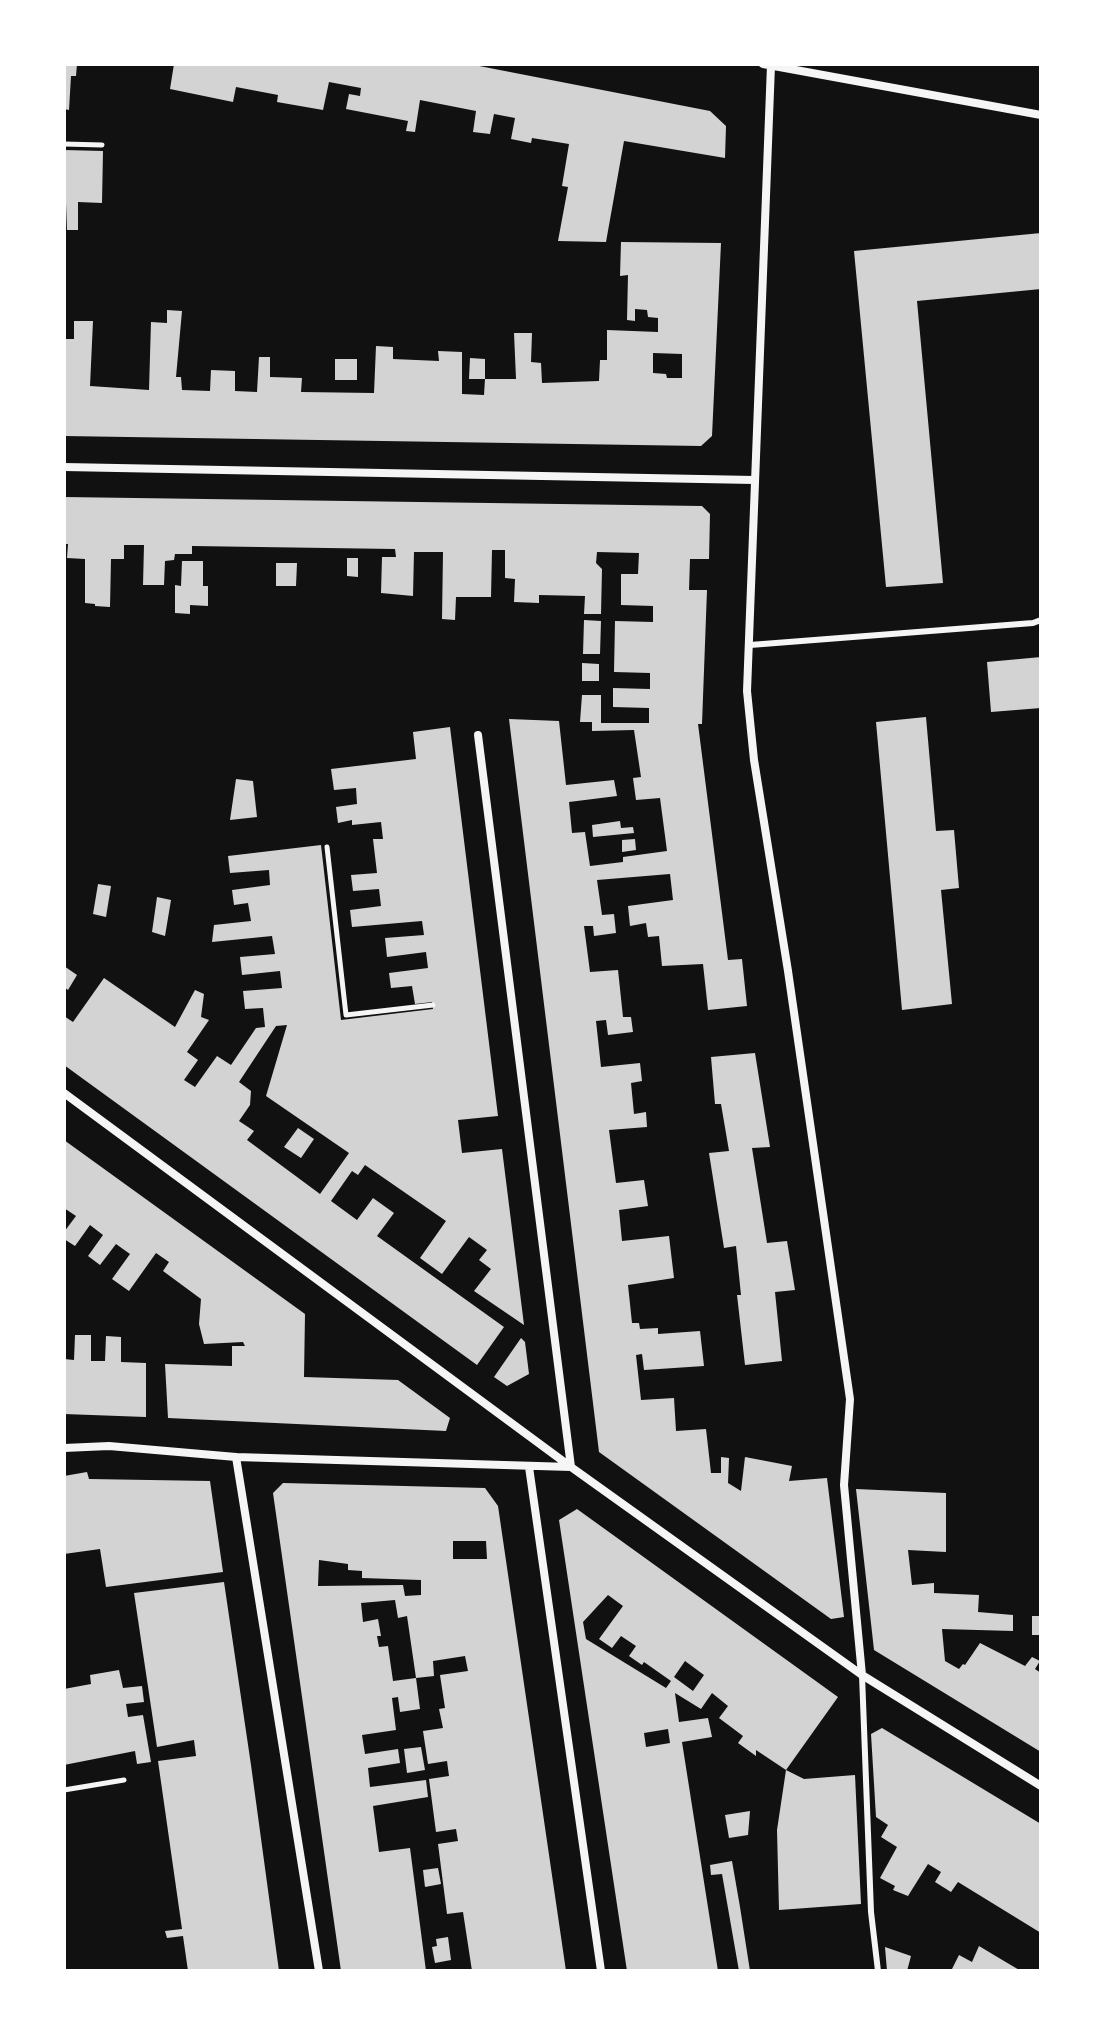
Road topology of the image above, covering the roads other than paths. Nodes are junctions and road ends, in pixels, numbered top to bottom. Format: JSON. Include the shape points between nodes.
{"nodes":[{"id":1,"x":767,"y":65,"type":"edge"},
{"id":2,"x":1041,"y":115,"type":"edge"},
{"id":3,"x":64,"y":467,"type":"edge"},
{"id":4,"x":754,"y":480,"type":"junction"},
{"id":5,"x":1041,"y":620,"type":"edge"},
{"id":6,"x":750,"y":645,"type":"junction"},
{"id":7,"x":478,"y":735,"type":"dead end"},
{"id":8,"x":64,"y":1093,"type":"edge"},
{"id":9,"x":64,"y":1448,"type":"edge"},
{"id":10,"x":236,"y":1457,"type":"junction"},
{"id":11,"x":529,"y":1467,"type":"junction"},
{"id":12,"x":571,"y":1467,"type":"junction"},
{"id":13,"x":862,"y":1675,"type":"junction"},
{"id":14,"x":1041,"y":1786,"type":"edge"},
{"id":15,"x":319,"y":1971,"type":"edge"},
{"id":16,"x":601,"y":1971,"type":"edge"},
{"id":17,"x":878,"y":1971,"type":"edge"}],
"edges":[{"from":1,"to":2,"type":"street"},
{"from":1,"to":4,"type":"street"},
{"from":3,"to":4,"type":"street"},
{"from":4,"to":6,"type":"street"},
{"from":5,"to":6,"type":"lane"},
{"from":6,"to":13,"type":"street","via":[[747,691],[754,760],[850,1399],[844,1485]]},
{"from":7,"to":12,"type":"street"},
{"from":8,"to":12,"type":"street"},
{"from":9,"to":10,"type":"street","via":[[109,1446]]},
{"from":10,"to":11,"type":"street"},
{"from":10,"to":15,"type":"street"},
{"from":11,"to":12,"type":"street"},
{"from":11,"to":16,"type":"street"},
{"from":12,"to":13,"type":"street"},
{"from":13,"to":14,"type":"street"},
{"from":13,"to":17,"type":"lane"}]}
